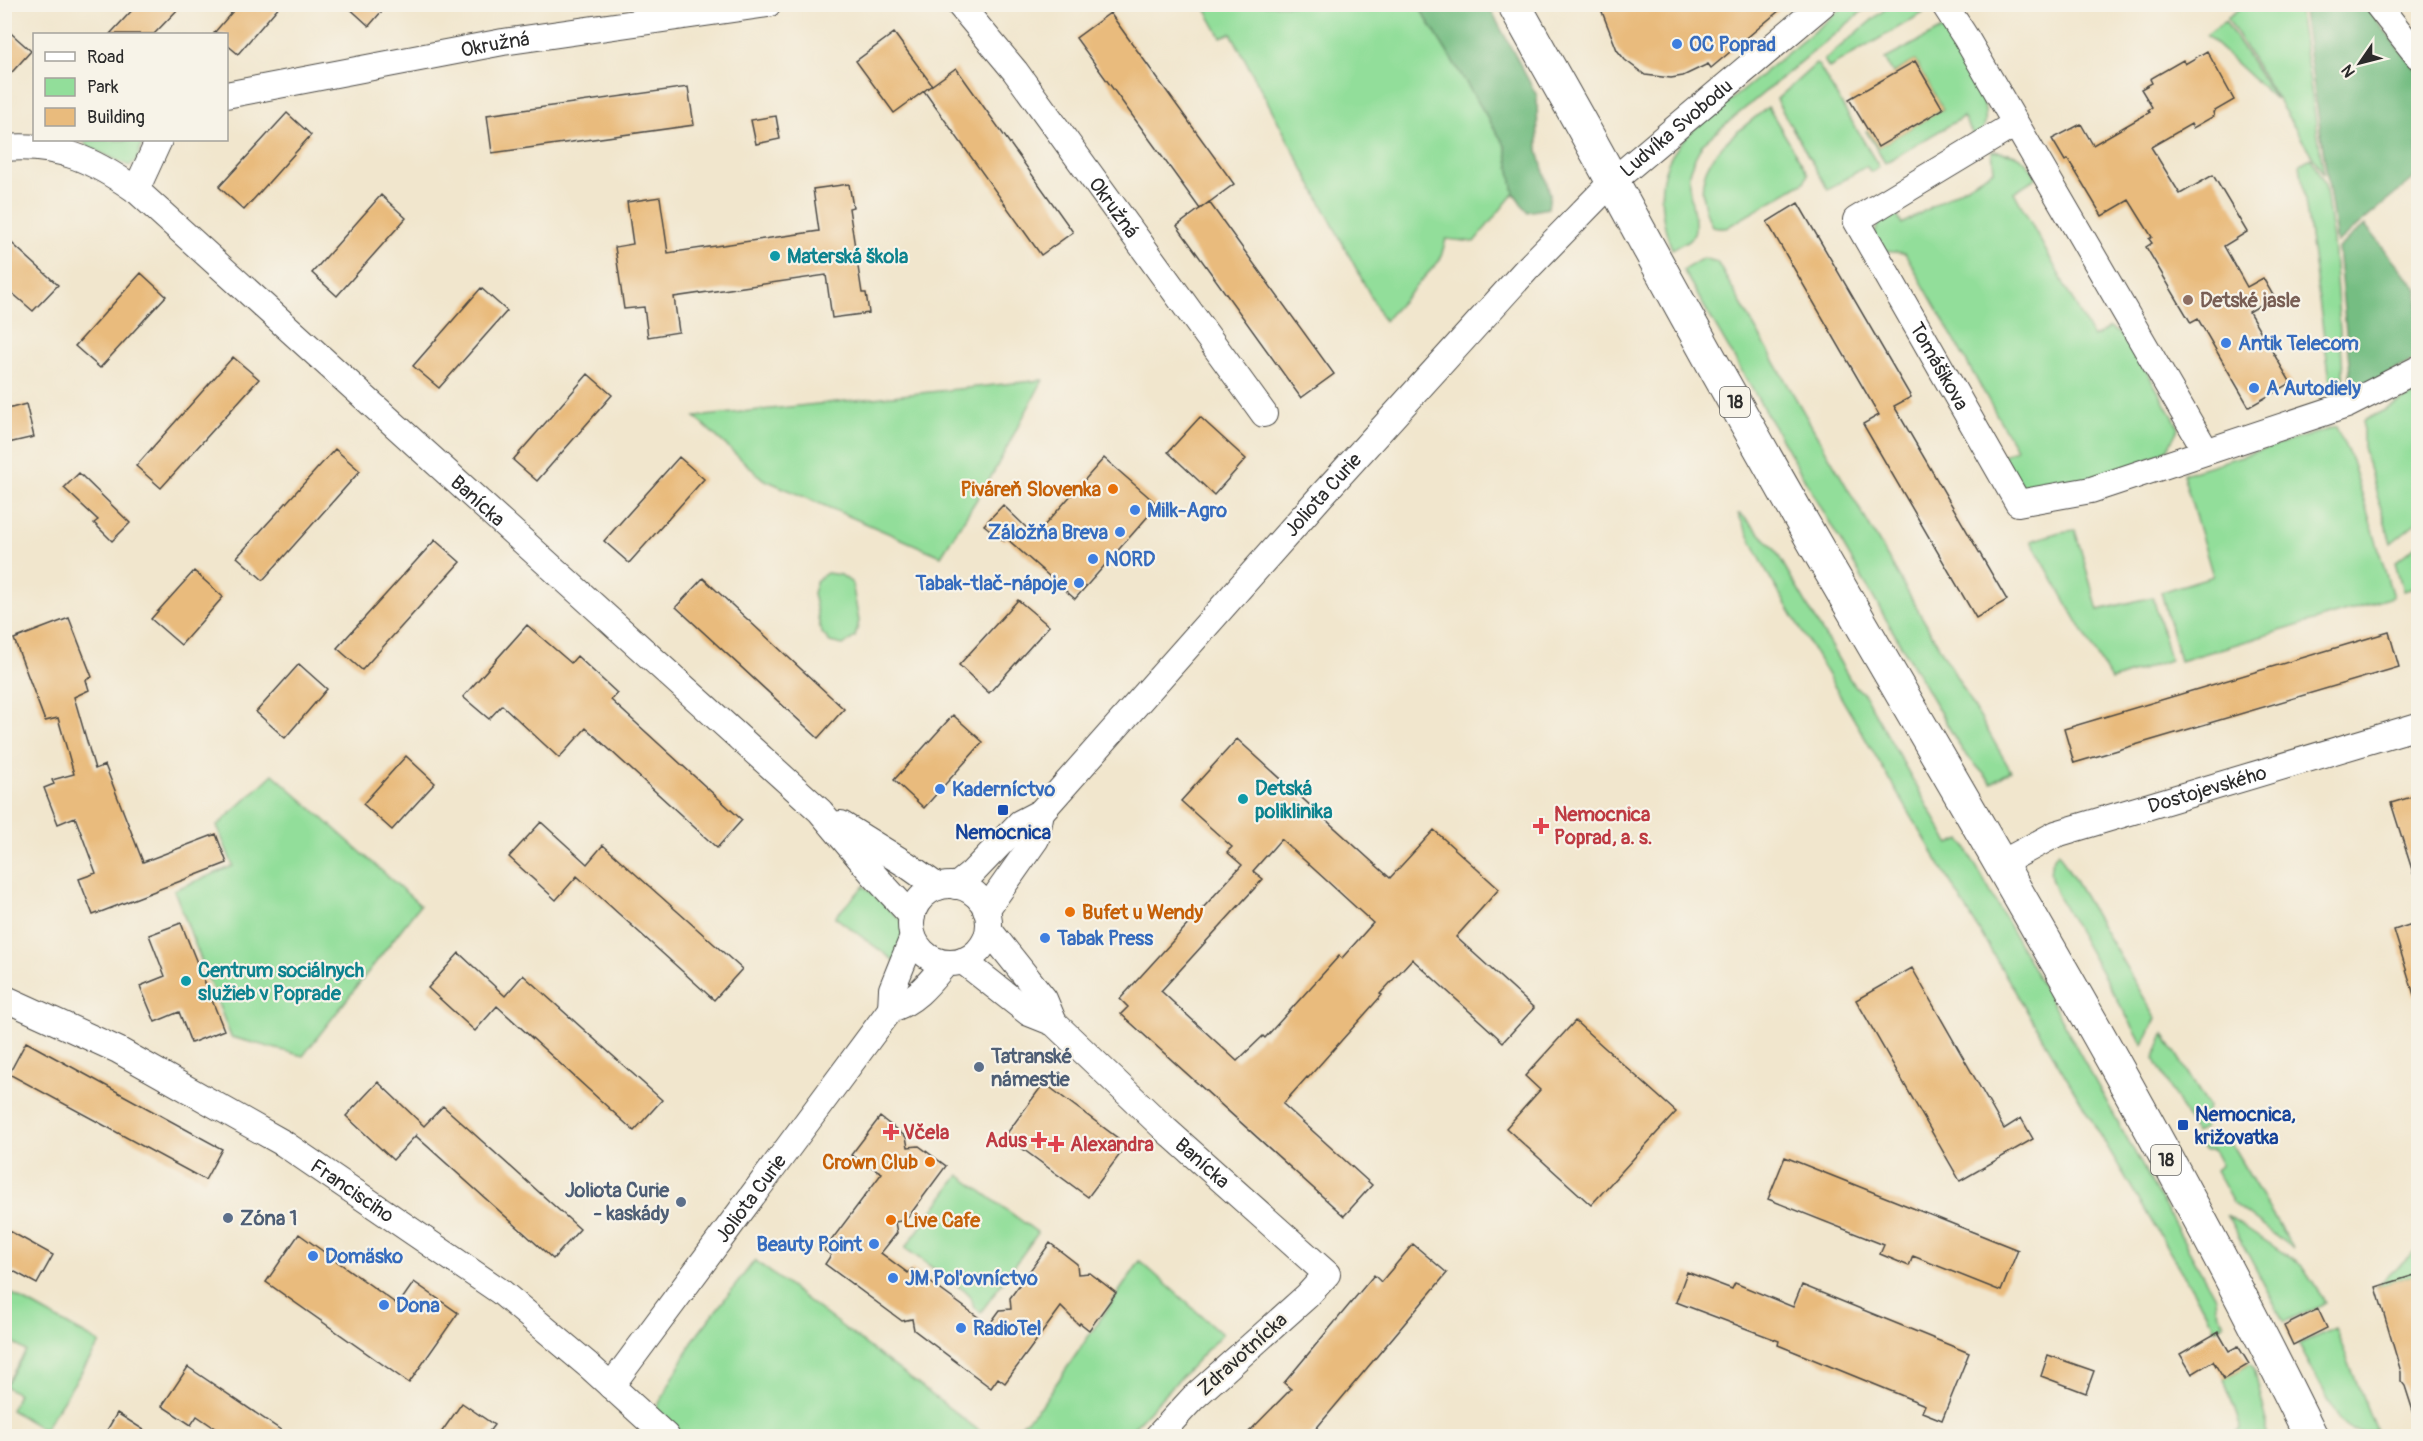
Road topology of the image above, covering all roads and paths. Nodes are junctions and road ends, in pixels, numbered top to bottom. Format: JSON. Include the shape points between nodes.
{"nodes":[{"id":1,"x":768,"y":4,"type":"edge"},
{"id":2,"x":959,"y":4,"type":"edge"},
{"id":3,"x":1514,"y":4,"type":"edge"},
{"id":4,"x":1822,"y":4,"type":"edge"},
{"id":5,"x":1944,"y":4,"type":"edge"},
{"id":6,"x":2377,"y":4,"type":"edge"},
{"id":7,"x":2418,"y":56,"type":"edge"},
{"id":8,"x":228,"y":94,"type":"edge"},
{"id":9,"x":2015,"y":124,"type":"junction"},
{"id":10,"x":159,"y":141,"type":"edge"},
{"id":11,"x":54,"y":144,"type":"edge"},
{"id":12,"x":4,"y":148,"type":"edge"},
{"id":13,"x":1613,"y":182,"type":"junction"},
{"id":14,"x":136,"y":190,"type":"junction"},
{"id":15,"x":2418,"y":369,"type":"edge"},
{"id":16,"x":1264,"y":414,"type":"dead end"},
{"id":17,"x":2206,"y":451,"type":"junction"},
{"id":18,"x":2418,"y":726,"type":"edge"},
{"id":19,"x":820,"y":811,"type":"junction"},
{"id":20,"x":1041,"y":812,"type":"junction"},
{"id":21,"x":2002,"y":863,"type":"junction"},
{"id":22,"x":947,"y":886,"type":"junction"},
{"id":23,"x":987,"y":920,"type":"junction"},
{"id":24,"x":913,"y":926,"type":"junction"},
{"id":25,"x":954,"y":962,"type":"junction"},
{"id":26,"x":4,"y":998,"type":"edge"},
{"id":27,"x":891,"y":1009,"type":"junction"},
{"id":28,"x":1054,"y":1023,"type":"junction"},
{"id":29,"x":1327,"y":1274,"type":"joint"},
{"id":30,"x":611,"y":1386,"type":"junction"},
{"id":31,"x":666,"y":1437,"type":"edge"},
{"id":32,"x":1158,"y":1437,"type":"edge"},
{"id":33,"x":2311,"y":1437,"type":"edge"}],
"edges":[{"from":1,"to":8,"type":"street","name":"Okružná","via":[[503,42]]},
{"from":2,"to":16,"type":"street","name":"Okružná","via":[[1015,71]]},
{"from":3,"to":13,"type":"main road","number":"18"},
{"from":4,"to":13,"type":"street","name":"Ludvíka Svobodu"},
{"from":5,"to":9,"type":"street"},
{"from":6,"to":7,"type":"street"},
{"from":9,"to":17,"type":"street"},
{"from":9,"to":17,"type":"street","name":"Tomášikova","via":[[1856,220],[2019,503],[2091,490]]},
{"from":10,"to":14,"type":"street"},
{"from":11,"to":12,"type":"street"},
{"from":11,"to":14,"type":"street"},
{"from":13,"to":20,"type":"street","name":"Joliota Curie","via":[[1526,270],[1336,479]]},
{"from":13,"to":21,"type":"main road","number":"18","via":[[1778,479]]},
{"from":14,"to":19,"type":"street","name":"Banícka"},
{"from":15,"to":17,"type":"street","name":"Tomášikova","via":[[2347,405]]},
{"from":18,"to":21,"type":"street","name":"Dostojevského","via":[[2056,834]]},
{"from":19,"to":22,"type":"street","name":"Banícka"},
{"from":19,"to":24,"type":"street","name":"Banícka"},
{"from":20,"to":22,"type":"street","name":"Joliota Curie","via":[[1020,823],[972,873]]},
{"from":20,"to":23,"type":"street","name":"Joliota Curie","via":[[1036,839]]},
{"from":21,"to":33,"type":"main road","number":"18","via":[[2235,1285]]},
{"from":22,"to":23,"type":"street","via":[[974,894]]},
{"from":22,"to":24,"type":"street","via":[[922,897],[916,905]]},
{"from":23,"to":25,"type":"street","via":[[980,949]]},
{"from":23,"to":28,"type":"street","name":"Banícka","via":[[1044,999]]},
{"from":24,"to":25,"type":"street","via":[[926,955]]},
{"from":24,"to":27,"type":"street","name":"Joliota Curie","via":[[892,989]]},
{"from":25,"to":27,"type":"street","name":"Joliota Curie","via":[[907,1004]]},
{"from":25,"to":28,"type":"street","name":"Banícka","via":[[1029,1013]]},
{"from":26,"to":30,"type":"street","name":"Francisciho","via":[[118,1050],[271,1135],[501,1292]]},
{"from":27,"to":30,"type":"street","name":"Joliota Curie"},
{"from":28,"to":29,"type":"street","name":"Banícka"},
{"from":29,"to":32,"type":"street","name":"Zdravotnícka","via":[[1193,1398]]},
{"from":30,"to":31,"type":"street","name":"Francisciho"}]}
